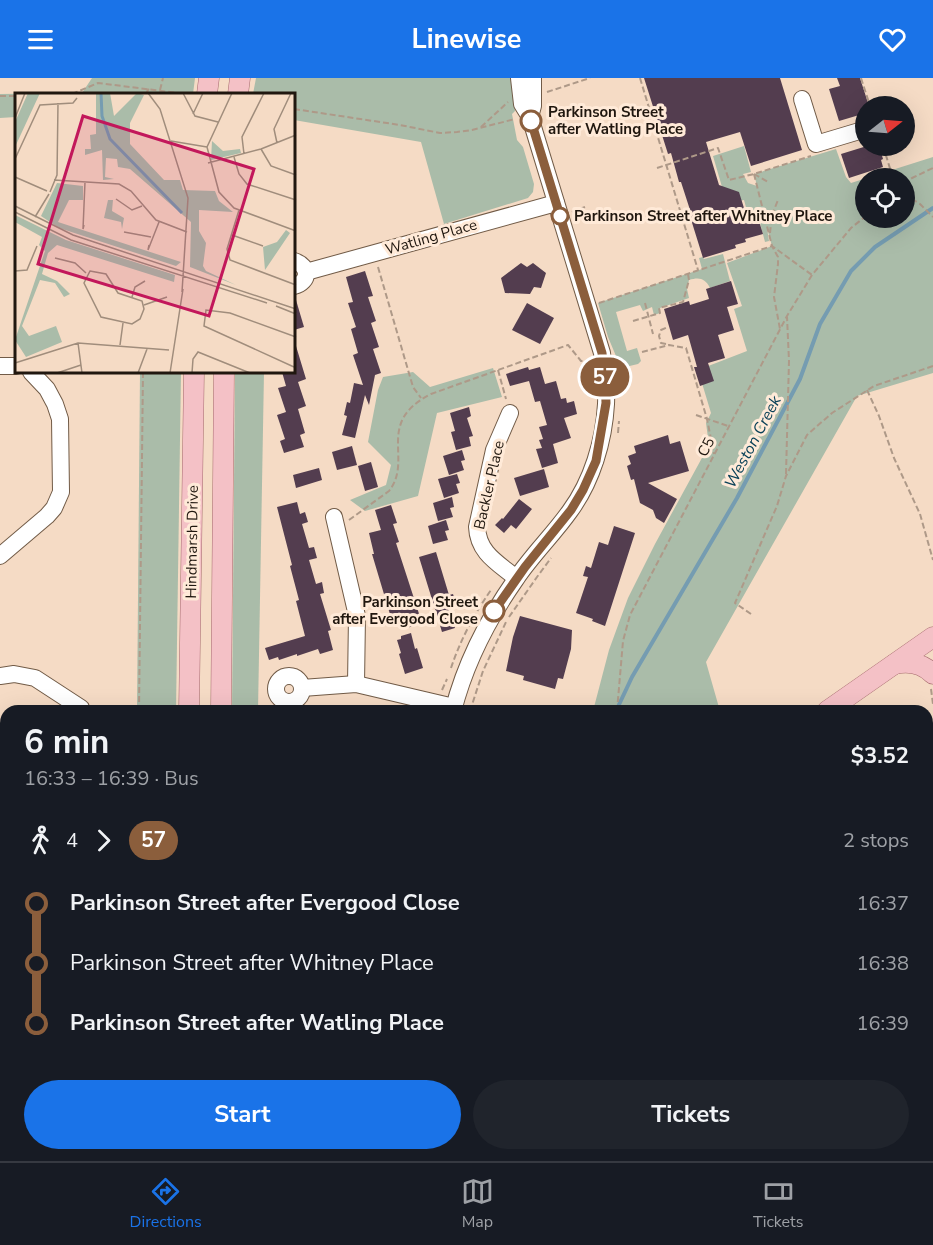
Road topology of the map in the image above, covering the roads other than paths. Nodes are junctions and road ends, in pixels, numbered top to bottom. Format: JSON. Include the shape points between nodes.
{"nodes":[{"id":1,"x":209,"y":78,"type":"edge"},
{"id":2,"x":240,"y":78,"type":"edge"},
{"id":3,"x":519,"y":78,"type":"edge"},
{"id":4,"x":533,"y":78,"type":"edge"},
{"id":5,"x":207,"y":93,"type":"edge"},
{"id":6,"x":238,"y":93,"type":"edge"},
{"id":7,"x":527,"y":95,"type":"junction"},
{"id":8,"x":802,"y":99,"type":"dead end"},
{"id":9,"x":855,"y":132,"type":"edge"},
{"id":10,"x":556,"y":203,"type":"junction"},
{"id":11,"x":300,"y":267,"type":"edge"},
{"id":12,"x":296,"y":285,"type":"edge"},
{"id":13,"x":33,"y":374,"type":"edge"},
{"id":14,"x":194,"y":374,"type":"edge"},
{"id":15,"x":224,"y":374,"type":"edge"},
{"id":16,"x":510,"y":413,"type":"road end"},
{"id":17,"x":335,"y":523,"type":"road end"},
{"id":18,"x":0,"y":556,"type":"edge"},
{"id":19,"x":516,"y":578,"type":"junction"},
{"id":20,"x":933,"y":640,"type":"edge"},
{"id":21,"x":895,"y":664,"type":"junction"},
{"id":22,"x":0,"y":676,"type":"edge"},
{"id":23,"x":931,"y":679,"type":"edge"},
{"id":24,"x":356,"y":684,"type":"junction"},
{"id":25,"x":302,"y":688,"type":"dead end"},
{"id":26,"x":76,"y":705,"type":"edge"},
{"id":27,"x":189,"y":705,"type":"edge"},
{"id":28,"x":221,"y":705,"type":"edge"},
{"id":29,"x":443,"y":705,"type":"edge"},
{"id":30,"x":455,"y":705,"type":"edge"},
{"id":31,"x":836,"y":705,"type":"edge"}],
"edges":[{"from":1,"to":5,"type":"main road"},
{"from":2,"to":6,"type":"main road"},
{"from":3,"to":7,"type":"street"},
{"from":4,"to":7,"type":"street"},
{"from":7,"to":10,"type":"street","via":[[522,104],[524,118]]},
{"from":8,"to":9,"type":"street","via":[[816,144]]},
{"from":10,"to":11,"type":"street","name":"Watling Place","via":[[374,253]]},
{"from":10,"to":19,"type":"street","via":[[602,353],[606,403],[596,461],[583,490]]},
{"from":11,"to":12,"type":"street","name":"Watling Place","via":[[305,278]]},
{"from":13,"to":18,"type":"street","via":[[47,389],[60,419],[61,492],[47,516]]},
{"from":14,"to":27,"type":"main road","name":"Hindmarsh Drive"},
{"from":15,"to":28,"type":"main road","name":"Hindmarsh Drive"},
{"from":16,"to":19,"type":"street","name":"Backler Place","via":[[494,450],[477,527],[485,551]]},
{"from":17,"to":24,"type":"street","via":[[357,616]]},
{"from":19,"to":30,"type":"street","via":[[494,611]]},
{"from":20,"to":21,"type":"main road"},
{"from":21,"to":23,"type":"main road","via":[[917,664],[928,669]]},
{"from":21,"to":31,"type":"main road"},
{"from":22,"to":26,"type":"street","via":[[34,678]]},
{"from":24,"to":25,"type":"street"},
{"from":24,"to":29,"type":"street"}]}
